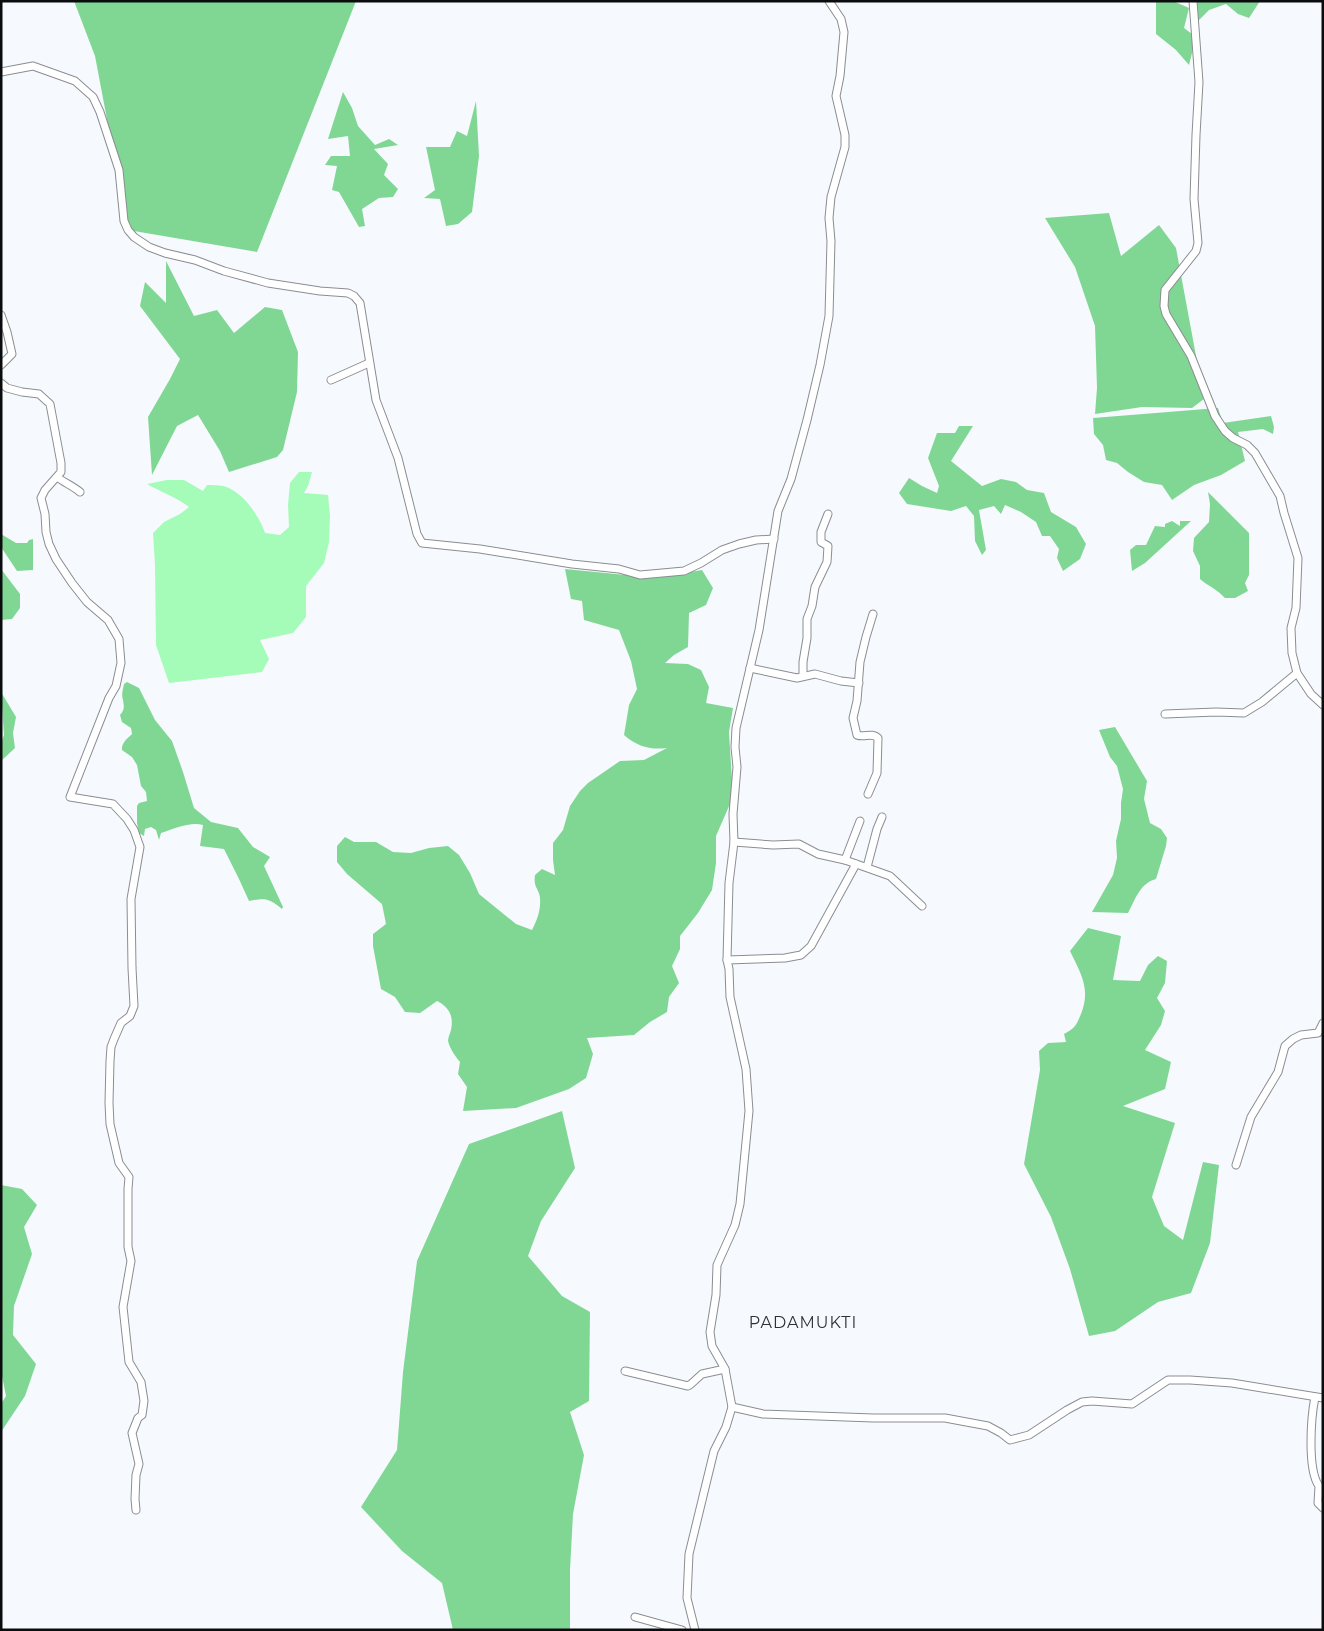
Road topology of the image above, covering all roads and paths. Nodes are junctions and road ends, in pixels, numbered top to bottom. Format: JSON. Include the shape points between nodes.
{"nodes":[{"id":1,"x":829,"y":1,"type":"edge"},
{"id":2,"x":1193,"y":1,"type":"edge"},
{"id":3,"x":1,"y":72,"type":"edge"},
{"id":4,"x":1,"y":315,"type":"edge"},
{"id":5,"x":370,"y":363,"type":"junction"},
{"id":6,"x":1,"y":365,"type":"edge"},
{"id":7,"x":330,"y":380,"type":"dead end"},
{"id":8,"x":1,"y":383,"type":"edge"},
{"id":9,"x":57,"y":476,"type":"junction"},
{"id":10,"x":80,"y":492,"type":"dead end"},
{"id":11,"x":828,"y":514,"type":"dead end"},
{"id":12,"x":774,"y":539,"type":"junction"},
{"id":13,"x":873,"y":614,"type":"dead end"},
{"id":14,"x":750,"y":668,"type":"junction"},
{"id":15,"x":1297,"y":673,"type":"junction"},
{"id":16,"x":803,"y":676,"type":"junction"},
{"id":17,"x":858,"y":683,"type":"junction"},
{"id":18,"x":1323,"y":705,"type":"edge"},
{"id":19,"x":1165,"y":714,"type":"dead end"},
{"id":20,"x":868,"y":794,"type":"dead end"},
{"id":21,"x":882,"y":817,"type":"dead end"},
{"id":22,"x":860,"y":821,"type":"dead end"},
{"id":23,"x":734,"y":842,"type":"junction"},
{"id":24,"x":846,"y":860,"type":"junction"},
{"id":25,"x":856,"y":864,"type":"junction"},
{"id":26,"x":866,"y":867,"type":"junction"},
{"id":27,"x":922,"y":906,"type":"dead end"},
{"id":28,"x":727,"y":960,"type":"junction"},
{"id":29,"x":1323,"y":1023,"type":"edge"},
{"id":30,"x":1236,"y":1165,"type":"dead end"},
{"id":31,"x":725,"y":1369,"type":"junction"},
{"id":32,"x":625,"y":1371,"type":"dead end"},
{"id":33,"x":1319,"y":1397,"type":"edge"},
{"id":34,"x":732,"y":1407,"type":"junction"},
{"id":35,"x":1323,"y":1508,"type":"edge"},
{"id":36,"x":136,"y":1510,"type":"dead end"},
{"id":37,"x":636,"y":1618,"type":"dead end"},
{"id":38,"x":682,"y":1630,"type":"edge"},
{"id":39,"x":695,"y":1630,"type":"edge"}],
"edges":[{"from":1,"to":12,"type":"street","via":[[841,19],[844,32],[836,96],[845,147],[831,196],[829,316],[820,365],[791,479],[778,511]]},
{"from":2,"to":15,"type":"street","via":[[1199,82],[1194,200],[1198,243],[1196,251],[1165,290],[1164,306],[1191,356],[1220,424],[1255,453],[1280,496],[1298,558],[1296,608],[1291,628]]},
{"from":3,"to":5,"type":"street","via":[[33,66],[75,81],[93,97],[119,170],[124,221],[134,237],[164,253],[268,283],[354,296],[360,303]]},
{"from":4,"to":6,"type":"street","via":[[12,354]]},
{"from":5,"to":7,"type":"street"},
{"from":5,"to":12,"type":"street","via":[[376,400],[398,458],[422,543],[640,574],[684,571],[722,550],[756,540]]},
{"from":8,"to":9,"type":"street","via":[[7,388],[39,394],[50,404],[61,463],[61,472]]},
{"from":9,"to":10,"type":"street"},
{"from":9,"to":36,"type":"street","via":[[41,498],[49,544],[72,583],[108,620],[118,639],[121,664],[116,686],[70,797],[113,804],[134,830],[140,847],[131,899],[134,1006],[130,1016],[122,1022],[111,1047],[109,1103],[119,1163],[129,1177],[128,1247],[131,1262],[123,1307],[129,1362],[142,1382],[144,1401],[142,1415],[132,1433],[139,1464]]},
{"from":11,"to":16,"type":"street","via":[[821,534],[822,542],[828,546],[827,559],[815,586],[807,619]]},
{"from":12,"to":14,"type":"street"},
{"from":13,"to":17,"type":"street"},
{"from":14,"to":16,"type":"street","via":[[797,678]]},
{"from":14,"to":23,"type":"street","via":[[736,728]]},
{"from":15,"to":18,"type":"street"},
{"from":15,"to":19,"type":"street","via":[[1244,713]]},
{"from":16,"to":17,"type":"street","via":[[815,674]]},
{"from":17,"to":20,"type":"street","via":[[853,718],[856,733],[878,738],[877,772]]},
{"from":21,"to":26,"type":"street"},
{"from":22,"to":24,"type":"street"},
{"from":23,"to":24,"type":"street","via":[[799,844],[826,857]]},
{"from":23,"to":28,"type":"street","via":[[729,883]]},
{"from":24,"to":25,"type":"street"},
{"from":25,"to":26,"type":"street"},
{"from":25,"to":28,"type":"street","via":[[811,946],[801,955]]},
{"from":26,"to":27,"type":"street","via":[[892,877]]},
{"from":28,"to":31,"type":"street","via":[[730,997],[746,1069],[749,1110],[740,1204],[735,1225],[717,1265],[710,1332],[712,1346]]},
{"from":29,"to":30,"type":"street","via":[[1318,1034],[1301,1035],[1285,1046],[1278,1072],[1251,1117]]},
{"from":31,"to":32,"type":"street","via":[[702,1374],[688,1386]]},
{"from":31,"to":34,"type":"street"},
{"from":33,"to":34,"type":"street","via":[[1232,1383],[1168,1380],[1132,1404],[1082,1402],[1029,1435],[1010,1440],[988,1426],[945,1418],[763,1414]]},
{"from":33,"to":35,"type":"street","via":[[1311,1426],[1315,1482],[1319,1486],[1318,1503]]},
{"from":34,"to":39,"type":"street","via":[[714,1451],[689,1554],[687,1598]]},
{"from":37,"to":38,"type":"street"}]}
